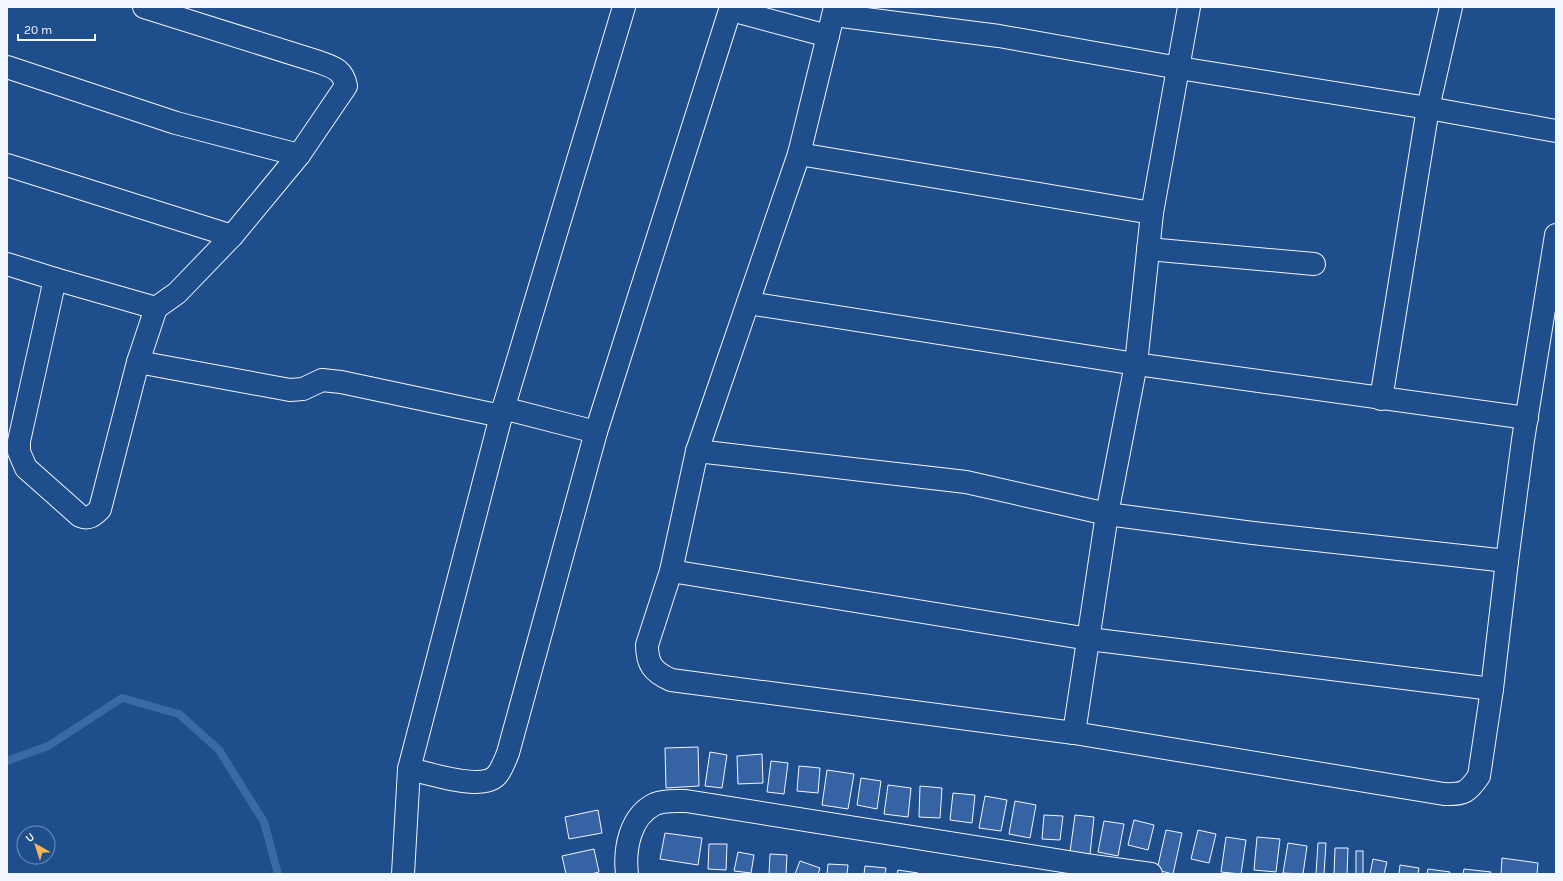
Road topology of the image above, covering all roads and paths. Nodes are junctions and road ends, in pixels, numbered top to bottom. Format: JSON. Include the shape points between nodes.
{"nodes":[{"id":1,"x":144,"y":7,"type":"edge"},
{"id":2,"x":624,"y":7,"type":"edge"},
{"id":3,"x":1189,"y":7,"type":"edge"},
{"id":4,"x":1451,"y":7,"type":"edge"},
{"id":5,"x":731,"y":9,"type":"edge"},
{"id":6,"x":834,"y":11,"type":"edge"},
{"id":7,"x":828,"y":36,"type":"junction"},
{"id":8,"x":7,"y":67,"type":"edge"},
{"id":9,"x":1179,"y":68,"type":"junction"},
{"id":10,"x":1428,"y":108,"type":"junction"},
{"id":11,"x":1556,"y":131,"type":"edge"},
{"id":12,"x":799,"y":154,"type":"junction"},
{"id":13,"x":299,"y":155,"type":"junction"},
{"id":14,"x":7,"y":165,"type":"edge"},
{"id":15,"x":1152,"y":213,"type":"junction"},
{"id":16,"x":1556,"y":234,"type":"edge"},
{"id":17,"x":232,"y":236,"type":"junction"},
{"id":18,"x":1148,"y":249,"type":"junction"},
{"id":19,"x":7,"y":264,"type":"edge"},
{"id":20,"x":1314,"y":264,"type":"dead end"},
{"id":21,"x":54,"y":279,"type":"junction"},
{"id":22,"x":748,"y":303,"type":"junction"},
{"id":23,"x":156,"y":308,"type":"junction"},
{"id":24,"x":138,"y":362,"type":"junction"},
{"id":25,"x":1136,"y":364,"type":"junction"},
{"id":26,"x":1381,"y":399,"type":"junction"},
{"id":27,"x":502,"y":412,"type":"junction"},
{"id":28,"x":1527,"y":418,"type":"junction"},
{"id":29,"x":596,"y":432,"type":"junction"},
{"id":30,"x":697,"y":451,"type":"junction"},
{"id":31,"x":1107,"y":514,"type":"junction"},
{"id":32,"x":1507,"y":561,"type":"junction"},
{"id":33,"x":671,"y":571,"type":"junction"},
{"id":34,"x":1089,"y":639,"type":"junction"},
{"id":35,"x":1492,"y":688,"type":"junction"},
{"id":36,"x":1074,"y":733,"type":"junction"},
{"id":37,"x":409,"y":769,"type":"junction"},
{"id":38,"x":403,"y":874,"type":"edge"},
{"id":39,"x":628,"y":874,"type":"edge"},
{"id":40,"x":1151,"y":874,"type":"edge"}],
"edges":[{"from":1,"to":13,"type":"street","via":[[337,69],[346,86]]},
{"from":2,"to":27,"type":"street"},
{"from":3,"to":9,"type":"street"},
{"from":4,"to":10,"type":"street"},
{"from":5,"to":7,"type":"street"},
{"from":5,"to":29,"type":"street"},
{"from":6,"to":7,"type":"street"},
{"from":6,"to":9,"type":"street","via":[[999,36]]},
{"from":7,"to":12,"type":"street"},
{"from":8,"to":13,"type":"street","via":[[176,122]]},
{"from":9,"to":10,"type":"street"},
{"from":9,"to":15,"type":"street"},
{"from":10,"to":11,"type":"street"},
{"from":10,"to":26,"type":"street"},
{"from":12,"to":15,"type":"street"},
{"from":12,"to":22,"type":"street"},
{"from":13,"to":17,"type":"street"},
{"from":14,"to":17,"type":"street"},
{"from":15,"to":18,"type":"street"},
{"from":16,"to":28,"type":"street"},
{"from":17,"to":23,"type":"street","via":[[177,293]]},
{"from":18,"to":20,"type":"street"},
{"from":18,"to":25,"type":"street"},
{"from":19,"to":21,"type":"street"},
{"from":21,"to":23,"type":"street"},
{"from":21,"to":24,"type":"street","via":[[19,441],[19,452],[26,468],[84,518],[90,517],[100,509]]},
{"from":22,"to":25,"type":"street"},
{"from":22,"to":30,"type":"street"},
{"from":23,"to":24,"type":"street"},
{"from":24,"to":27,"type":"street","via":[[290,390],[304,389],[322,380],[341,382]]},
{"from":25,"to":26,"type":"street"},
{"from":25,"to":31,"type":"street"},
{"from":26,"to":28,"type":"street"},
{"from":27,"to":29,"type":"street"},
{"from":27,"to":37,"type":"street"},
{"from":28,"to":32,"type":"street"},
{"from":29,"to":37,"type":"street","via":[[502,767],[496,776],[472,783]]},
{"from":30,"to":31,"type":"street","via":[[966,482]]},
{"from":30,"to":33,"type":"street"},
{"from":31,"to":32,"type":"street"},
{"from":31,"to":34,"type":"street"},
{"from":32,"to":35,"type":"street"},
{"from":33,"to":34,"type":"street"},
{"from":33,"to":36,"type":"street","via":[[647,645],[649,662],[662,676],[679,681]]},
{"from":34,"to":35,"type":"street"},
{"from":34,"to":36,"type":"street"},
{"from":35,"to":36,"type":"street","via":[[1479,776],[1471,787],[1457,794],[1444,794]]},
{"from":37,"to":38,"type":"street"},
{"from":39,"to":40,"type":"street","via":[[628,841],[636,821],[644,811],[656,804],[669,801],[686,801]]}]}
